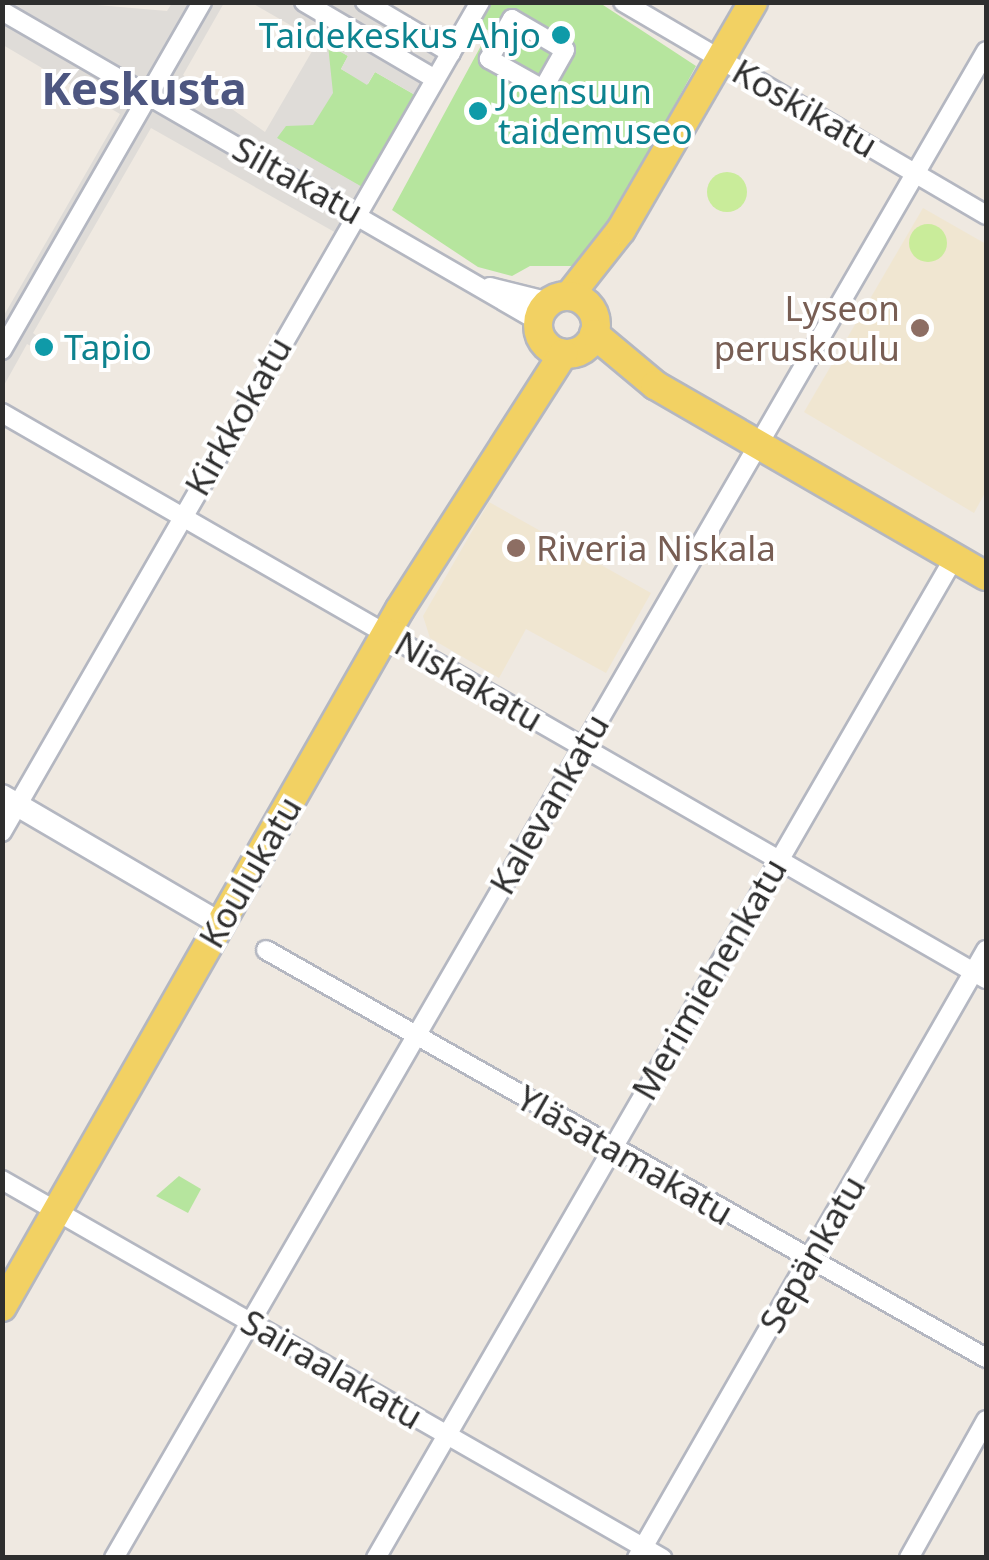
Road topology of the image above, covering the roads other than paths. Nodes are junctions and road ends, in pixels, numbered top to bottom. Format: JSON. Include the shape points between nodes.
{"nodes":[{"id":1,"x":202,"y":2,"type":"edge"},
{"id":2,"x":304,"y":2,"type":"edge"},
{"id":3,"x":365,"y":2,"type":"edge"},
{"id":4,"x":480,"y":2,"type":"edge"},
{"id":5,"x":623,"y":2,"type":"edge"},
{"id":6,"x":753,"y":2,"type":"edge"},
{"id":7,"x":2,"y":11,"type":"edge"},
{"id":8,"x":986,"y":51,"type":"edge"},
{"id":9,"x":451,"y":52,"type":"junction"},
{"id":10,"x":721,"y":59,"type":"junction"},
{"id":11,"x":436,"y":79,"type":"junction"},
{"id":12,"x":148,"y":96,"type":"junction"},
{"id":13,"x":916,"y":173,"type":"junction"},
{"id":14,"x":359,"y":213,"type":"junction"},
{"id":15,"x":986,"y":215,"type":"edge"},
{"id":16,"x":565,"y":326,"type":"junction"},
{"id":17,"x":2,"y":350,"type":"edge"},
{"id":18,"x":2,"y":413,"type":"edge"},
{"id":19,"x":758,"y":444,"type":"junction"},
{"id":20,"x":181,"y":514,"type":"junction"},
{"id":21,"x":954,"y":558,"type":"junction"},
{"id":22,"x":986,"y":576,"type":"edge"},
{"id":23,"x":386,"y":633,"type":"junction"},
{"id":24,"x":583,"y":747,"type":"junction"},
{"id":25,"x":10,"y":801,"type":"edge"},
{"id":26,"x":2,"y":832,"type":"edge"},
{"id":27,"x":778,"y":858,"type":"junction"},
{"id":28,"x":221,"y":924,"type":"junction"},
{"id":29,"x":266,"y":950,"type":"dead end"},
{"id":30,"x":986,"y":950,"type":"edge"},
{"id":31,"x":981,"y":975,"type":"edge"},
{"id":32,"x":415,"y":1035,"type":"junction"},
{"id":33,"x":612,"y":1149,"type":"junction"},
{"id":34,"x":2,"y":1180,"type":"edge"},
{"id":35,"x":57,"y":1211,"type":"junction"},
{"id":36,"x":809,"y":1260,"type":"junction"},
{"id":37,"x":2,"y":1307,"type":"edge"},
{"id":38,"x":252,"y":1322,"type":"junction"},
{"id":39,"x":986,"y":1358,"type":"edge"},
{"id":40,"x":986,"y":1420,"type":"edge"},
{"id":41,"x":448,"y":1435,"type":"junction"},
{"id":42,"x":640,"y":1552,"type":"edge"},
{"id":43,"x":114,"y":1558,"type":"edge"},
{"id":44,"x":376,"y":1558,"type":"edge"},
{"id":45,"x":662,"y":1558,"type":"edge"},
{"id":46,"x":909,"y":1558,"type":"edge"}],
"edges":[{"from":1,"to":12,"type":"street"},
{"from":2,"to":11,"type":"street"},
{"from":3,"to":9,"type":"street"},
{"from":4,"to":9,"type":"street","name":"Kirkkokatu"},
{"from":5,"to":10,"type":"street","name":"Koskikatu"},
{"from":6,"to":10,"type":"main road","name":"Koulukatu"},
{"from":7,"to":12,"type":"street","name":"Siltakatu"},
{"from":8,"to":13,"type":"street","name":"Kalevankatu"},
{"from":9,"to":11,"type":"street","name":"Kirkkokatu"},
{"from":10,"to":13,"type":"street","name":"Koskikatu"},
{"from":10,"to":16,"type":"main road","name":"Koulukatu"},
{"from":11,"to":14,"type":"street","name":"Kirkkokatu"},
{"from":12,"to":14,"type":"street","name":"Siltakatu"},
{"from":12,"to":17,"type":"street"},
{"from":13,"to":15,"type":"street","name":"Koskikatu"},
{"from":13,"to":19,"type":"street","name":"Kalevankatu"},
{"from":14,"to":16,"type":"street","name":"Siltakatu"},
{"from":14,"to":20,"type":"street","name":"Kirkkokatu"},
{"from":16,"to":19,"type":"main road","name":"Siltakatu"},
{"from":16,"to":23,"type":"main road","name":"Koulukatu"},
{"from":18,"to":20,"type":"street","name":"Niskakatu"},
{"from":19,"to":21,"type":"main road","name":"Siltakatu"},
{"from":19,"to":24,"type":"street","name":"Kalevankatu"},
{"from":20,"to":23,"type":"street","name":"Niskakatu"},
{"from":20,"to":25,"type":"street","name":"Kirkkokatu"},
{"from":21,"to":22,"type":"main road","name":"Siltakatu"},
{"from":21,"to":27,"type":"street","name":"Merimiehenkatu"},
{"from":23,"to":24,"type":"street","name":"Niskakatu"},
{"from":23,"to":28,"type":"main road","name":"Koulukatu"},
{"from":24,"to":27,"type":"street","name":"Niskakatu"},
{"from":24,"to":32,"type":"street","name":"Kalevankatu"},
{"from":25,"to":26,"type":"street","name":"Kirkkokatu"},
{"from":25,"to":28,"type":"main road"},
{"from":27,"to":31,"type":"street","name":"Niskakatu"},
{"from":27,"to":33,"type":"street","name":"Merimiehenkatu"},
{"from":28,"to":35,"type":"main road","name":"Koulukatu"},
{"from":29,"to":32,"type":"street","name":"Yläsatamakatu"},
{"from":30,"to":31,"type":"street","name":"Sepänkatu"},
{"from":31,"to":36,"type":"street","name":"Sepänkatu"},
{"from":32,"to":33,"type":"street","name":"Yläsatamakatu"},
{"from":32,"to":38,"type":"street","name":"Kalevankatu"},
{"from":33,"to":36,"type":"street","name":"Yläsatamakatu"},
{"from":33,"to":41,"type":"street","name":"Merimiehenkatu"},
{"from":34,"to":35,"type":"street","name":"Sairaalakatu"},
{"from":35,"to":37,"type":"main road","name":"Koulukatu"},
{"from":35,"to":38,"type":"street","name":"Sairaalakatu"},
{"from":36,"to":39,"type":"street","name":"Yläsatamakatu"},
{"from":36,"to":42,"type":"street","name":"Sepänkatu"},
{"from":38,"to":41,"type":"street","name":"Sairaalakatu"},
{"from":38,"to":43,"type":"street","name":"Kalevankatu"},
{"from":40,"to":46,"type":"street"},
{"from":41,"to":42,"type":"street","name":"Sairaalakatu"},
{"from":41,"to":44,"type":"street","name":"Merimiehenkatu"},
{"from":42,"to":45,"type":"street","name":"Sairaalakatu"}]}
